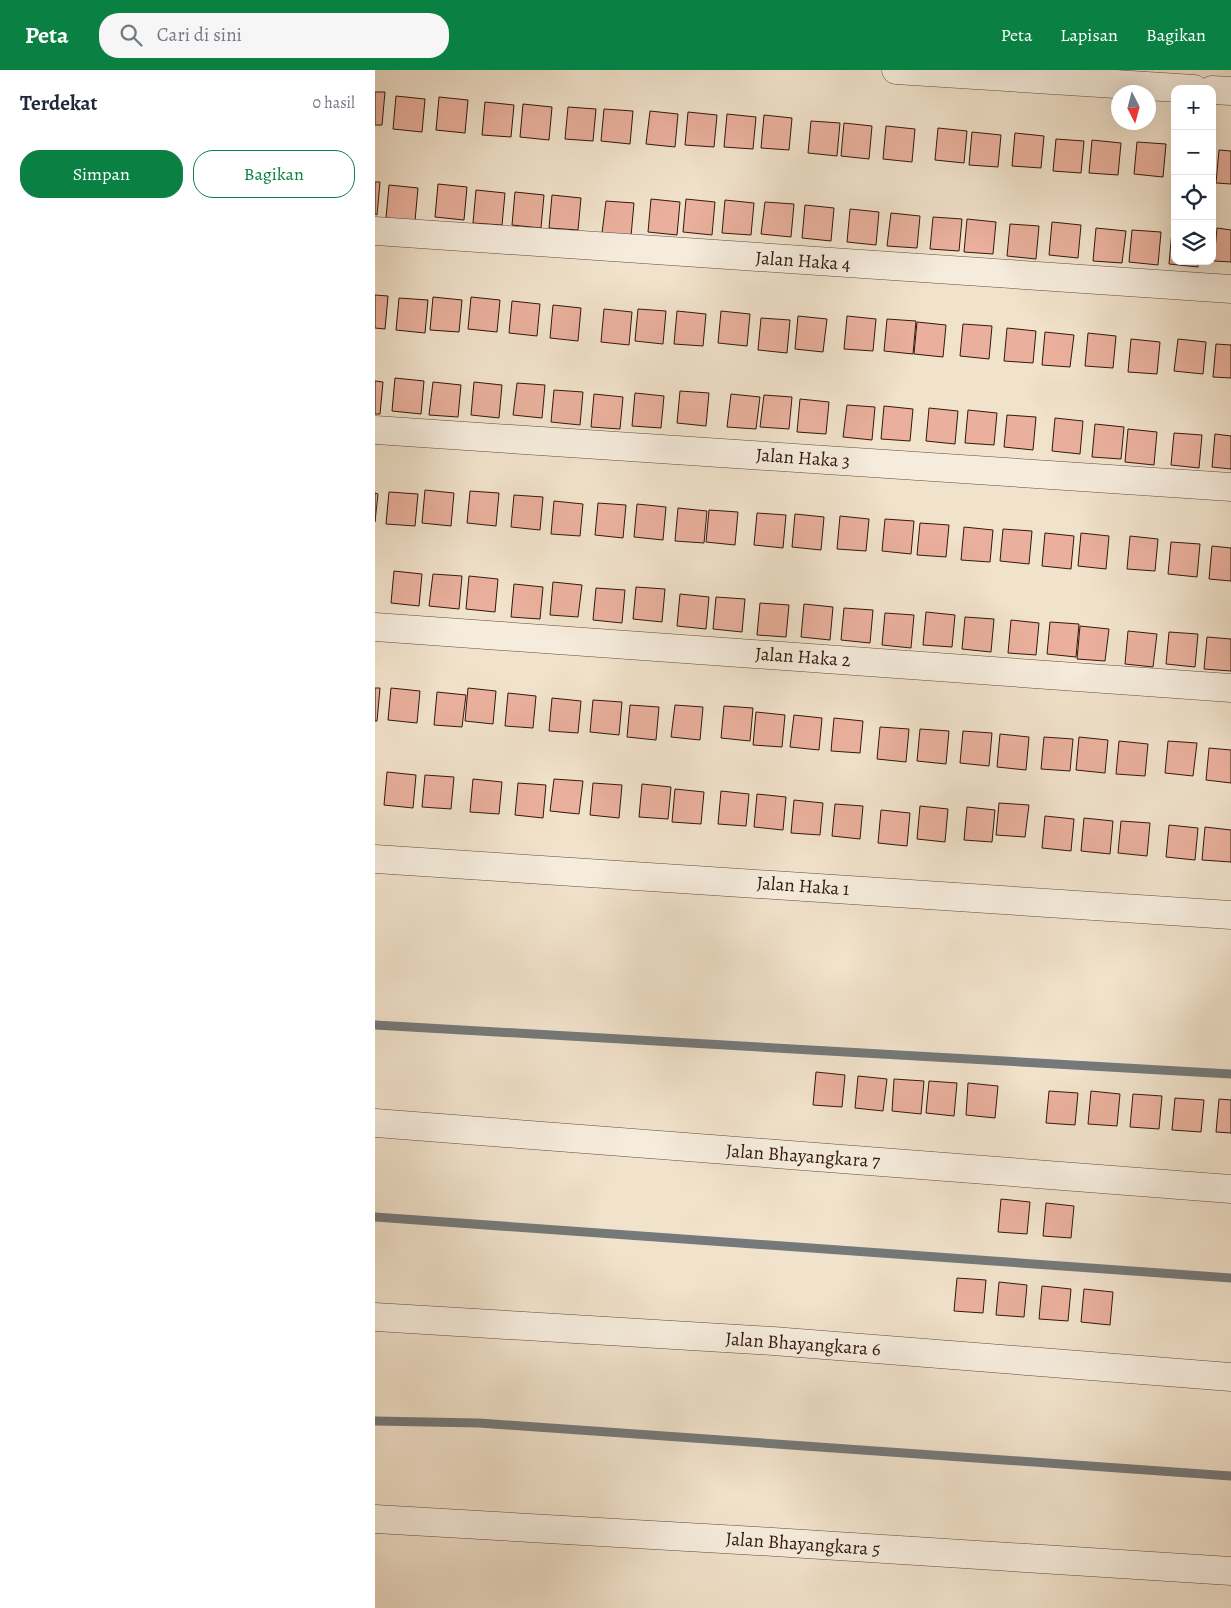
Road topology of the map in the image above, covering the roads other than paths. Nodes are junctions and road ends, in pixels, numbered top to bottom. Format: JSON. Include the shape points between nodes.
{"nodes":[{"id":1,"x":896,"y":70,"type":"edge"},
{"id":2,"x":1171,"y":88,"type":"edge"},
{"id":3,"x":1216,"y":90,"type":"edge"},
{"id":4,"x":1231,"y":91,"type":"edge"},
{"id":5,"x":375,"y":231,"type":"edge"},
{"id":6,"x":1231,"y":289,"type":"edge"},
{"id":7,"x":375,"y":430,"type":"edge"},
{"id":8,"x":1231,"y":487,"type":"edge"},
{"id":9,"x":375,"y":627,"type":"edge"},
{"id":10,"x":1231,"y":688,"type":"edge"},
{"id":11,"x":375,"y":859,"type":"edge"},
{"id":12,"x":1231,"y":914,"type":"edge"},
{"id":13,"x":375,"y":1123,"type":"edge"},
{"id":14,"x":1231,"y":1189,"type":"edge"},
{"id":15,"x":375,"y":1317,"type":"edge"},
{"id":16,"x":1231,"y":1377,"type":"edge"},
{"id":17,"x":375,"y":1519,"type":"edge"},
{"id":18,"x":1231,"y":1571,"type":"edge"}],
"edges":[{"from":1,"to":2,"type":"street"},
{"from":3,"to":4,"type":"street"},
{"from":5,"to":6,"type":"street","name":"Jalan Haka 4"},
{"from":7,"to":8,"type":"street","name":"Jalan Haka 3"},
{"from":9,"to":10,"type":"street","name":"Jalan Haka 2"},
{"from":11,"to":12,"type":"street","name":"Jalan Haka 1"},
{"from":13,"to":14,"type":"street","name":"Jalan Bhayangkara 7"},
{"from":15,"to":16,"type":"street","name":"Jalan Bhayangkara 6","via":[[773,1341]]},
{"from":17,"to":18,"type":"street","name":"Jalan Bhayangkara 5"}]}
